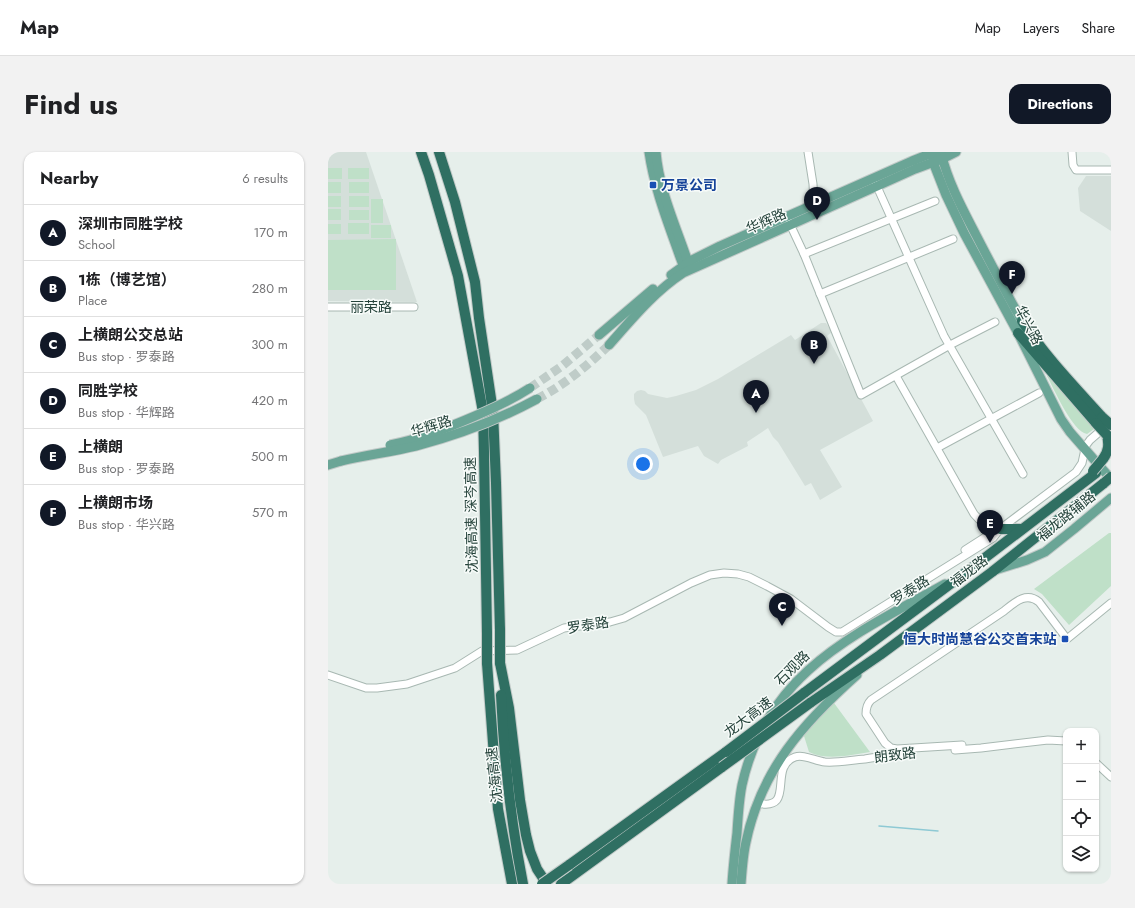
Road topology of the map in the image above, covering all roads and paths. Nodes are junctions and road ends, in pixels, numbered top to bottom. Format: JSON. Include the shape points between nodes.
{"nodes":[{"id":1,"x":421,"y":152,"type":"edge"},
{"id":2,"x":439,"y":152,"type":"edge"},
{"id":3,"x":649,"y":152,"type":"edge"},
{"id":4,"x":656,"y":152,"type":"edge"},
{"id":5,"x":808,"y":152,"type":"edge"},
{"id":6,"x":956,"y":152,"type":"edge"},
{"id":7,"x":1072,"y":152,"type":"edge"},
{"id":8,"x":938,"y":155,"type":"edge"},
{"id":9,"x":1111,"y":170,"type":"edge"},
{"id":10,"x":875,"y":182,"type":"junction"},
{"id":11,"x":936,"y":201,"type":"dead end"},
{"id":12,"x":814,"y":204,"type":"junction"},
{"id":13,"x":786,"y":216,"type":"junction"},
{"id":14,"x":891,"y":218,"type":"junction"},
{"id":15,"x":791,"y":225,"type":"junction"},
{"id":16,"x":675,"y":234,"type":"junction"},
{"id":17,"x":953,"y":239,"type":"dead end"},
{"id":18,"x":720,"y":246,"type":"junction"},
{"id":19,"x":804,"y":254,"type":"junction"},
{"id":20,"x":909,"y":257,"type":"junction"},
{"id":21,"x":687,"y":266,"type":"junction"},
{"id":22,"x":665,"y":280,"type":"junction"},
{"id":23,"x":820,"y":294,"type":"junction"},
{"id":24,"x":328,"y":307,"type":"edge"},
{"id":25,"x":414,"y":307,"type":"dead end"},
{"id":26,"x":1022,"y":321,"type":"junction"},
{"id":27,"x":995,"y":322,"type":"dead end"},
{"id":28,"x":1018,"y":333,"type":"junction"},
{"id":29,"x":599,"y":335,"type":"tunnel mouth"},
{"id":30,"x":609,"y":345,"type":"tunnel mouth"},
{"id":31,"x":950,"y":345,"type":"junction"},
{"id":32,"x":1033,"y":351,"type":"junction"},
{"id":33,"x":896,"y":376,"type":"junction"},
{"id":34,"x":530,"y":388,"type":"tunnel mouth"},
{"id":35,"x":1039,"y":393,"type":"dead end"},
{"id":36,"x":537,"y":400,"type":"tunnel mouth"},
{"id":37,"x":488,"y":412,"type":"junction"},
{"id":38,"x":992,"y":418,"type":"junction"},
{"id":39,"x":1103,"y":420,"type":"edge"},
{"id":40,"x":1111,"y":425,"type":"edge"},
{"id":41,"x":1086,"y":447,"type":"junction"},
{"id":42,"x":937,"y":448,"type":"junction"},
{"id":43,"x":489,"y":451,"type":"junction"},
{"id":44,"x":328,"y":458,"type":"edge"},
{"id":45,"x":340,"y":458,"type":"junction"},
{"id":46,"x":1107,"y":461,"type":"edge"},
{"id":47,"x":328,"y":464,"type":"edge"},
{"id":48,"x":1023,"y":474,"type":"dead end"},
{"id":49,"x":1109,"y":480,"type":"edge"},
{"id":50,"x":1111,"y":498,"type":"edge"},
{"id":51,"x":1000,"y":529,"type":"junction"},
{"id":52,"x":1022,"y":529,"type":"junction"},
{"id":53,"x":969,"y":570,"type":"junction"},
{"id":54,"x":992,"y":572,"type":"junction"},
{"id":55,"x":1111,"y":603,"type":"edge"},
{"id":56,"x":880,"y":655,"type":"junction"},
{"id":57,"x":500,"y":663,"type":"junction"},
{"id":58,"x":328,"y":675,"type":"edge"},
{"id":59,"x":1063,"y":740,"type":"edge"},
{"id":60,"x":962,"y":745,"type":"dead end"},
{"id":61,"x":1097,"y":764,"type":"edge"},
{"id":62,"x":1111,"y":777,"type":"edge"},
{"id":63,"x":757,"y":803,"type":"junction"},
{"id":64,"x":498,"y":808,"type":"junction"},
{"id":65,"x":508,"y":884,"type":"edge"},
{"id":66,"x":512,"y":884,"type":"edge"},
{"id":67,"x":523,"y":884,"type":"edge"},
{"id":68,"x":542,"y":884,"type":"edge"},
{"id":69,"x":547,"y":884,"type":"edge"},
{"id":70,"x":561,"y":884,"type":"edge"},
{"id":71,"x":732,"y":884,"type":"edge"},
{"id":72,"x":741,"y":884,"type":"edge"}],
"edges":[{"from":1,"to":37,"type":"highway","name":"沈海高速 深岑高速","via":[[430,174],[458,276]]},
{"from":2,"to":37,"type":"highway","name":"沈海高速 深岑高速","via":[[455,202],[475,282]]},
{"from":3,"to":16,"type":"main road","via":[[656,186]]},
{"from":4,"to":16,"type":"main road"},
{"from":5,"to":12,"type":"street"},
{"from":6,"to":8,"type":"main road","name":"华辉路"},
{"from":7,"to":9,"type":"street","via":[[1076,170]]},
{"from":8,"to":10,"type":"main road","name":"华辉路","via":[[923,157]]},
{"from":8,"to":26,"type":"main road","name":"华兴路","via":[[1002,287]]},
{"from":8,"to":28,"type":"main road","name":"华兴路","via":[[946,195]]},
{"from":10,"to":12,"type":"main road","name":"华辉路"},
{"from":10,"to":14,"type":"street"},
{"from":10,"to":15,"type":"main road","name":"华辉路"},
{"from":11,"to":14,"type":"street"},
{"from":12,"to":13,"type":"main road","name":"华辉路"},
{"from":13,"to":15,"type":"street"},
{"from":13,"to":18,"type":"main road","name":"华辉路"},
{"from":14,"to":19,"type":"street"},
{"from":14,"to":20,"type":"street"},
{"from":15,"to":19,"type":"street"},
{"from":15,"to":21,"type":"main road","name":"华辉路"},
{"from":16,"to":18,"type":"main road","via":[[693,251]]},
{"from":16,"to":21,"type":"main road"},
{"from":16,"to":22,"type":"main road","via":[[675,261]]},
{"from":17,"to":20,"type":"street"},
{"from":18,"to":21,"type":"main road","name":"华辉路","via":[[697,256]]},
{"from":19,"to":23,"type":"street"},
{"from":20,"to":23,"type":"street"},
{"from":20,"to":31,"type":"street"},
{"from":21,"to":22,"type":"main road","name":"华辉路"},
{"from":21,"to":30,"type":"main road","name":"华辉路","via":[[642,307]]},
{"from":22,"to":29,"type":"main road","name":"华辉路"},
{"from":23,"to":33,"type":"street","via":[[861,395]]},
{"from":24,"to":25,"type":"street","name":"丽荣路"},
{"from":26,"to":32,"type":"main road","name":"华兴路"},
{"from":26,"to":39,"type":"highway","via":[[1034,340]]},
{"from":27,"to":31,"type":"street"},
{"from":28,"to":32,"type":"highway"},
{"from":28,"to":41,"type":"main road","name":"华兴路","via":[[1061,419]]},
{"from":31,"to":33,"type":"street"},
{"from":31,"to":38,"type":"street"},
{"from":32,"to":39,"type":"highway"},
{"from":32,"to":41,"type":"main road","name":"华兴路","via":[[1066,416]]},
{"from":33,"to":42,"type":"street"},
{"from":34,"to":45,"type":"main road","name":"华辉路","bridge":true,"via":[[492,409],[436,432]]},
{"from":35,"to":38,"type":"street"},
{"from":36,"to":45,"type":"main road","name":"华辉路","bridge":true,"via":[[483,424],[430,442],[408,448]]},
{"from":37,"to":43,"type":"highway","name":"沈海高速 深岑高速"},
{"from":38,"to":42,"type":"street"},
{"from":38,"to":48,"type":"street"},
{"from":39,"to":40,"type":"highway","bridge":true},
{"from":39,"to":41,"type":"street"},
{"from":39,"to":46,"type":"highway","bridge":true,"via":[[1109,446]]},
{"from":41,"to":49,"type":"main road","name":"华兴路"},
{"from":41,"to":51,"type":"street","name":"罗泰路","via":[[1082,463],[1076,472]]},
{"from":42,"to":51,"type":"street","via":[[974,514],[984,524]]},
{"from":43,"to":57,"type":"highway","name":"沈海高速 深岑高速","bridge":true,"via":[[497,497]]},
{"from":43,"to":64,"type":"highway","name":"沈海高速 深岑高速","bridge":true,"via":[[487,663]]},
{"from":44,"to":45,"type":"main road","name":"华辉路"},
{"from":45,"to":47,"type":"main road","name":"华辉路"},
{"from":46,"to":52,"type":"highway","name":"福龙路"},
{"from":49,"to":54,"type":"highway","name":"福龙路"},
{"from":50,"to":54,"type":"main road","name":"福龙路辅路","via":[[1045,552]]},
{"from":51,"to":52,"type":"highway"},
{"from":51,"to":58,"type":"street","name":"罗泰路","via":[[836,632],[791,599],[767,586],[738,574],[724,573],[710,575],[624,618],[564,628],[517,650],[482,651],[455,668],[407,684],[366,688]]},
{"from":52,"to":53,"type":"highway","name":"福龙路"},
{"from":53,"to":68,"type":"highway","name":"龙大高速","bridge":true,"via":[[726,752]]},
{"from":53,"to":71,"type":"main road","name":"石观路","via":[[836,647],[805,672],[777,703],[750,755],[742,786]]},
{"from":54,"to":56,"type":"highway","name":"福龙路"},
{"from":55,"to":60,"type":"street","via":[[1067,639],[1036,599],[1019,599],[868,703],[866,714],[891,748]]},
{"from":56,"to":63,"type":"main road","via":[[825,704],[789,745]]},
{"from":56,"to":70,"type":"highway","name":"龙大高速","bridge":true},
{"from":57,"to":67,"type":"highway","name":"沈海高速","via":[[507,773]]},
{"from":57,"to":69,"type":"highway","via":[[509,708],[526,835],[537,869]]},
{"from":59,"to":63,"type":"street","name":"朗致路","via":[[840,762],[796,757],[784,768],[777,801],[770,804]]},
{"from":61,"to":62,"type":"street"},
{"from":63,"to":72,"type":"main road","via":[[746,844]]},
{"from":64,"to":65,"type":"highway","via":[[499,836]]},
{"from":64,"to":66,"type":"highway","name":"沈海高速 深岑高速"}]}
